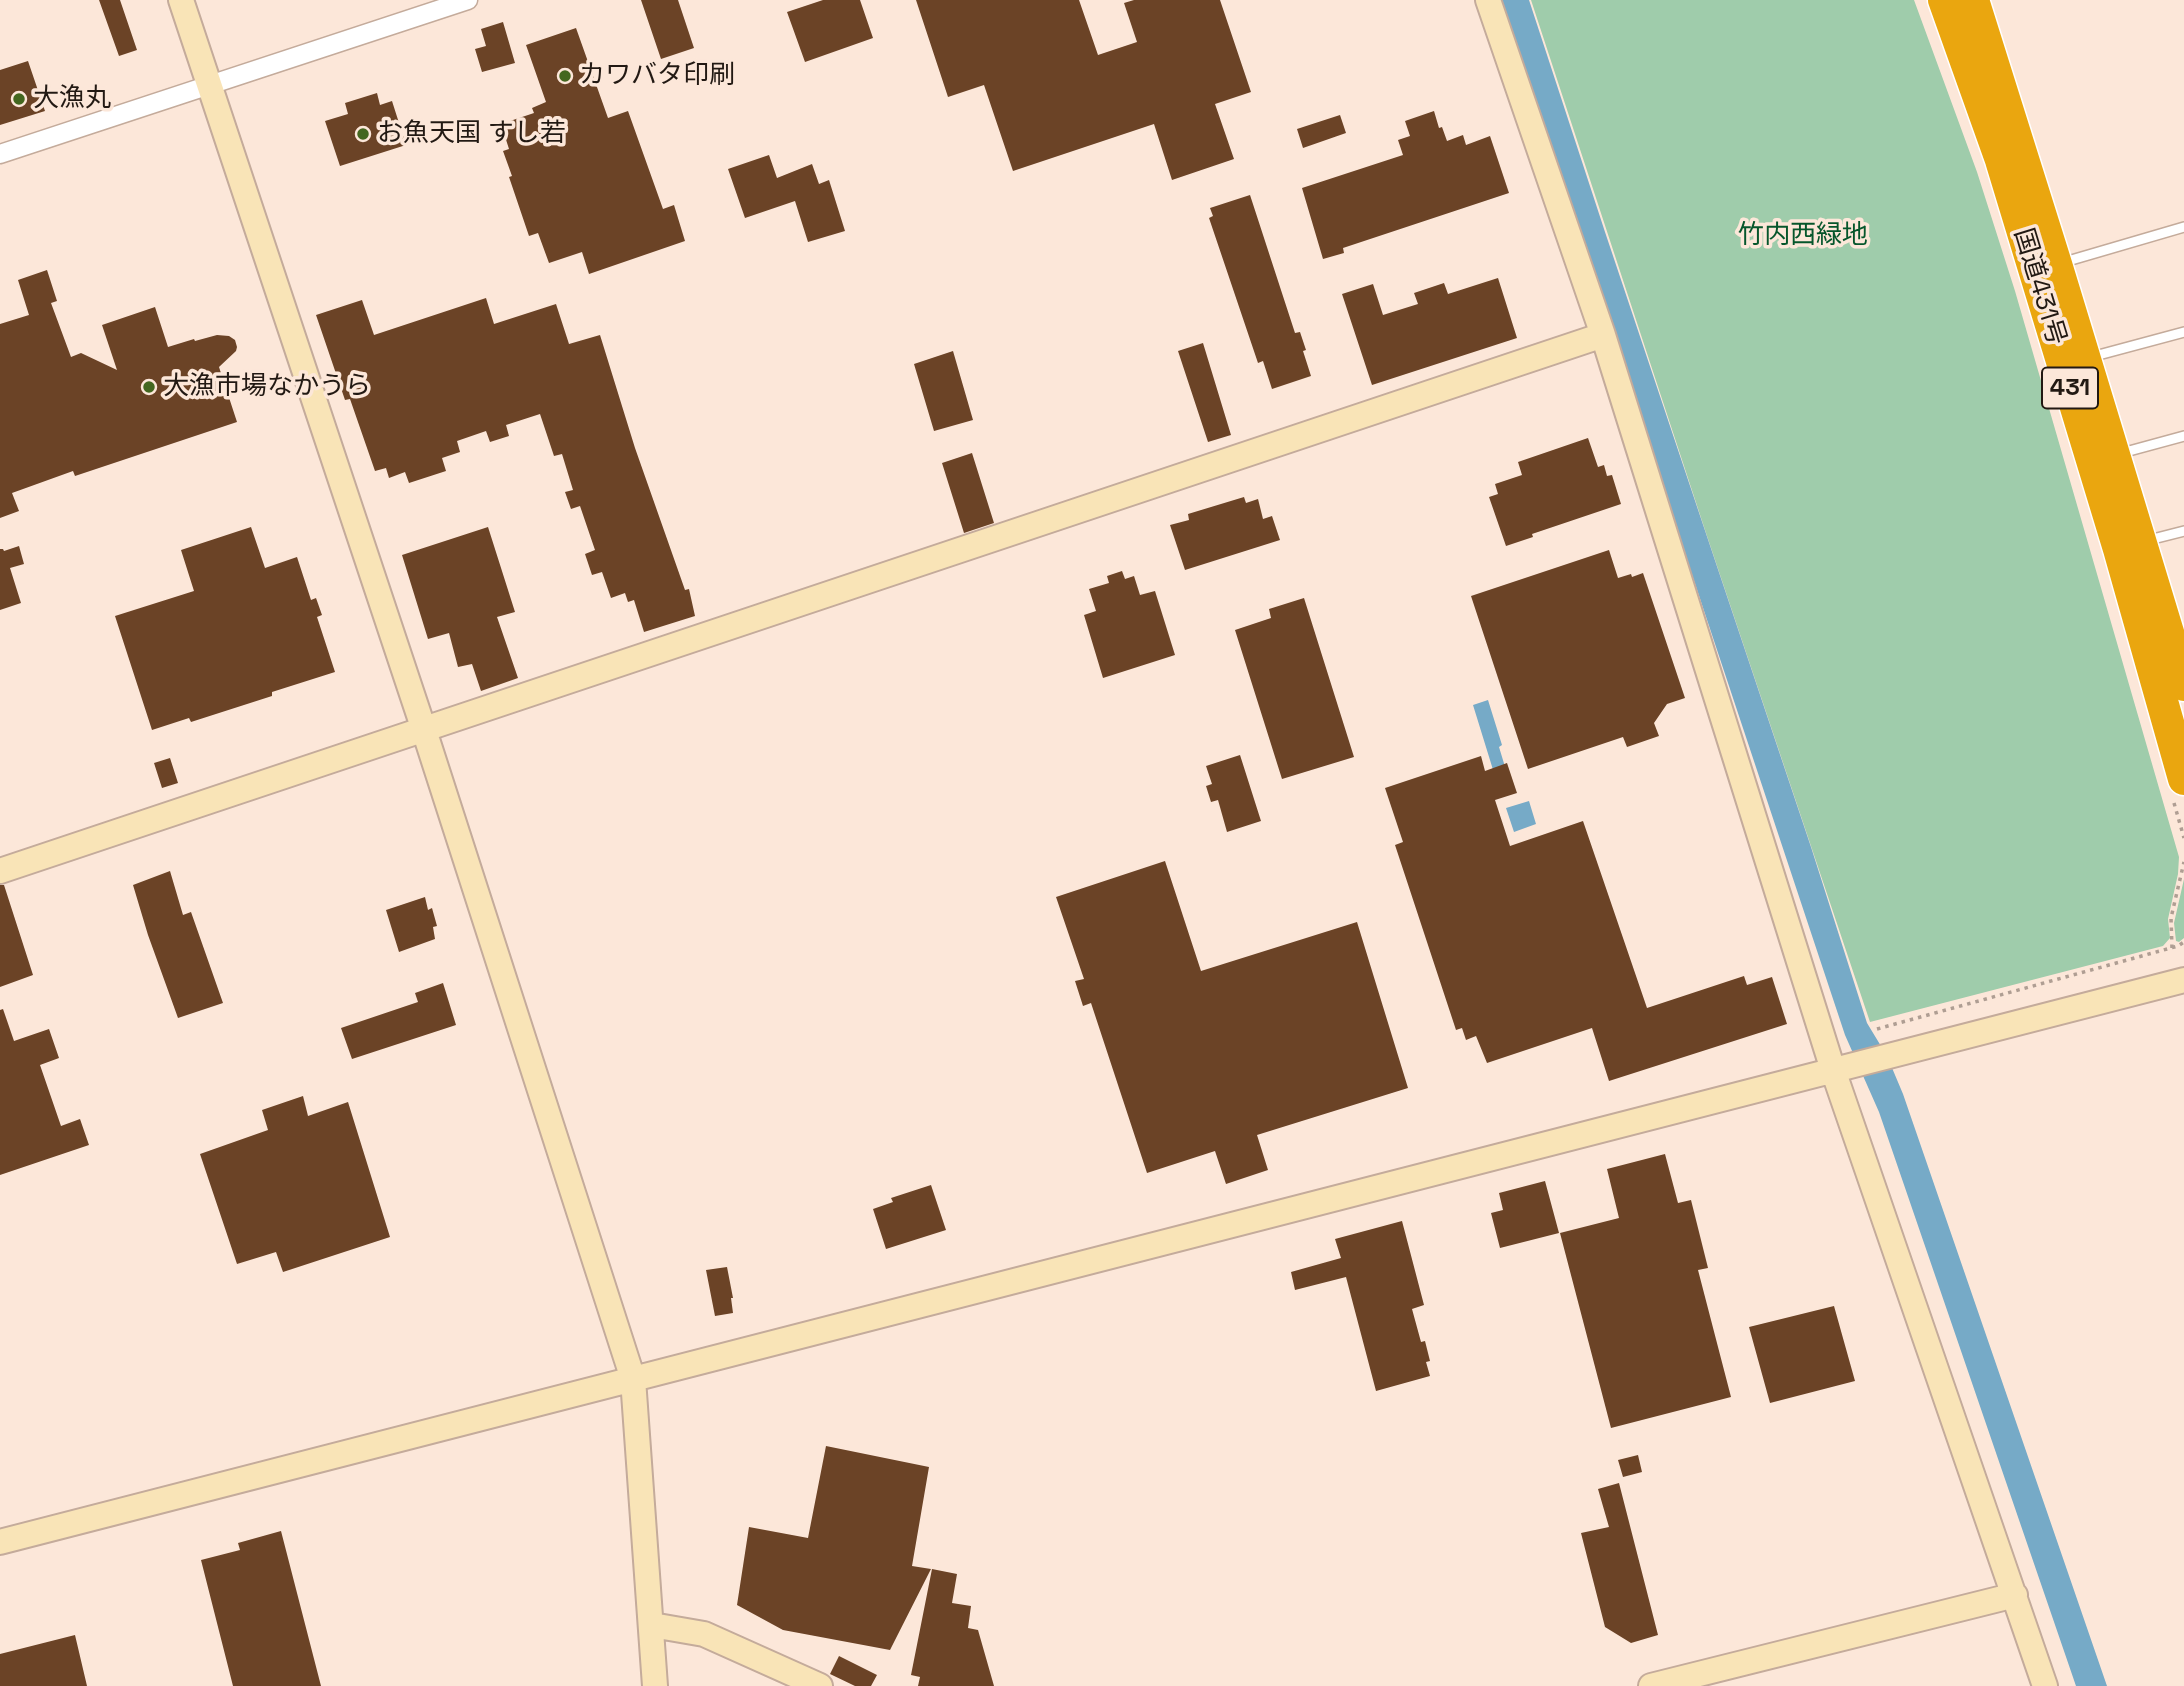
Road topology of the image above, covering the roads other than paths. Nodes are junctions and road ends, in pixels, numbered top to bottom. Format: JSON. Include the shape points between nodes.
{"nodes":[{"id":1,"x":181,"y":0,"type":"edge"},
{"id":2,"x":468,"y":0,"type":"edge"},
{"id":3,"x":1488,"y":0,"type":"edge"},
{"id":4,"x":1944,"y":0,"type":"edge"},
{"id":5,"x":1973,"y":0,"type":"edge"},
{"id":6,"x":210,"y":86,"type":"junction"},
{"id":7,"x":0,"y":154,"type":"edge"},
{"id":8,"x":2184,"y":227,"type":"edge"},
{"id":9,"x":2056,"y":264,"type":"junction"},
{"id":10,"x":2184,"y":332,"type":"edge"},
{"id":11,"x":1603,"y":335,"type":"junction"},
{"id":12,"x":2085,"y":358,"type":"junction"},
{"id":13,"x":2184,"y":436,"type":"edge"},
{"id":14,"x":2115,"y":455,"type":"junction"},
{"id":15,"x":2184,"y":531,"type":"edge"},
{"id":16,"x":2141,"y":542,"type":"junction"},
{"id":17,"x":2184,"y":685,"type":"edge"},
{"id":18,"x":424,"y":730,"type":"junction"},
{"id":19,"x":2184,"y":779,"type":"edge"},
{"id":20,"x":0,"y":872,"type":"edge"},
{"id":21,"x":2184,"y":980,"type":"edge"},
{"id":22,"x":1833,"y":1070,"type":"junction"},
{"id":23,"x":633,"y":1378,"type":"junction"},
{"id":24,"x":0,"y":1542,"type":"edge"},
{"id":25,"x":2015,"y":1595,"type":"junction"},
{"id":26,"x":652,"y":1625,"type":"junction"},
{"id":27,"x":655,"y":1686,"type":"edge"},
{"id":28,"x":820,"y":1686,"type":"edge"},
{"id":29,"x":1651,"y":1686,"type":"edge"},
{"id":30,"x":2045,"y":1686,"type":"edge"}],
"edges":[{"from":1,"to":6,"type":"street"},
{"from":2,"to":6,"type":"street"},
{"from":3,"to":11,"type":"street"},
{"from":4,"to":19,"type":"highway","name":"国道431号","number":"431","via":[[2001,160]]},
{"from":5,"to":9,"type":"highway","name":"国道431号","number":"431"},
{"from":6,"to":7,"type":"street"},
{"from":6,"to":18,"type":"street"},
{"from":8,"to":9,"type":"lane"},
{"from":9,"to":12,"type":"highway","name":"国道431号","number":"431"},
{"from":10,"to":12,"type":"lane"},
{"from":11,"to":18,"type":"street"},
{"from":11,"to":22,"type":"street"},
{"from":12,"to":14,"type":"highway","name":"国道431号","number":"431"},
{"from":13,"to":14,"type":"lane"},
{"from":14,"to":16,"type":"highway","name":"国道431号","number":"431"},
{"from":15,"to":16,"type":"lane"},
{"from":16,"to":17,"type":"highway","name":"国道431号","number":"431"},
{"from":18,"to":20,"type":"street"},
{"from":18,"to":23,"type":"street"},
{"from":21,"to":22,"type":"street"},
{"from":22,"to":23,"type":"street"},
{"from":22,"to":25,"type":"street"},
{"from":23,"to":24,"type":"street"},
{"from":23,"to":26,"type":"street"},
{"from":25,"to":29,"type":"street"},
{"from":25,"to":30,"type":"street"},
{"from":26,"to":27,"type":"street"},
{"from":26,"to":28,"type":"street","via":[[704,1634]]}]}
